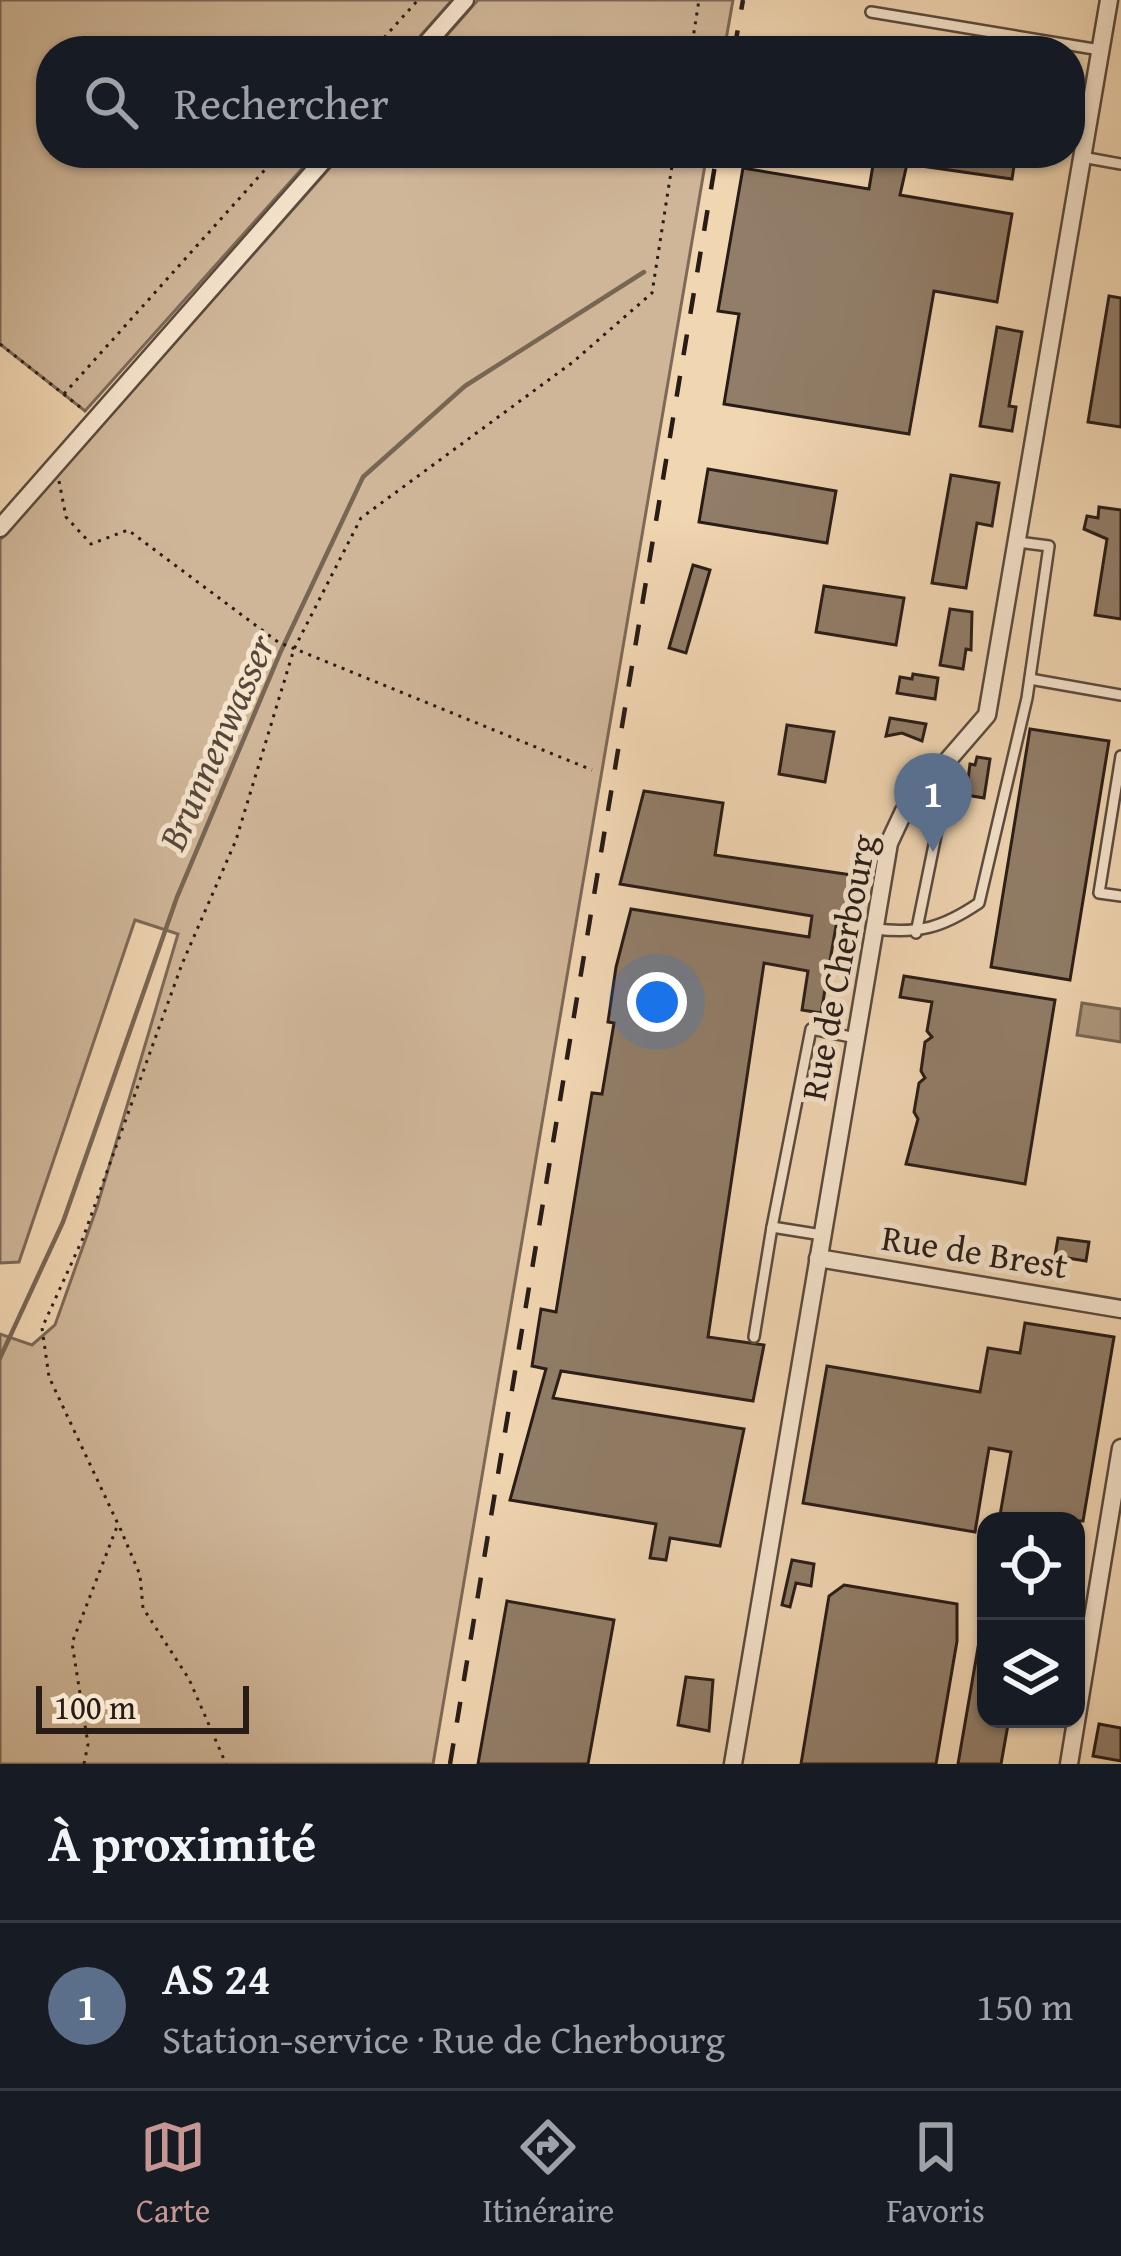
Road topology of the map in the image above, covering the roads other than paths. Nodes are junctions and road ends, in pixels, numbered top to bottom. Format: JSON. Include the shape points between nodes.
{"nodes":[{"id":1,"x":465,"y":0,"type":"edge"},
{"id":2,"x":1108,"y":0,"type":"edge"},
{"id":3,"x":871,"y":12,"type":"dead end"},
{"id":4,"x":433,"y":36,"type":"edge"},
{"id":5,"x":1016,"y":36,"type":"edge"},
{"id":6,"x":1085,"y":48,"type":"edge"},
{"id":7,"x":1100,"y":50,"type":"junction"},
{"id":8,"x":1085,"y":139,"type":"edge"},
{"id":9,"x":1085,"y":158,"type":"edge"},
{"id":10,"x":1121,"y":164,"type":"edge"},
{"id":11,"x":317,"y":168,"type":"edge"},
{"id":12,"x":1080,"y":168,"type":"edge"},
{"id":13,"x":0,"y":528,"type":"edge"},
{"id":14,"x":1018,"y":542,"type":"junction"},
{"id":15,"x":1030,"y":679,"type":"junction"},
{"id":16,"x":1121,"y":694,"type":"edge"},
{"id":17,"x":1121,"y":756,"type":"edge"},
{"id":18,"x":936,"y":776,"type":"junction"},
{"id":19,"x":1121,"y":896,"type":"edge"},
{"id":20,"x":875,"y":928,"type":"junction"},
{"id":21,"x":916,"y":933,"type":"junction"},
{"id":22,"x":856,"y":1038,"type":"junction"},
{"id":23,"x":772,"y":1227,"type":"junction"},
{"id":24,"x":822,"y":1235,"type":"junction"},
{"id":25,"x":818,"y":1258,"type":"junction"},
{"id":26,"x":1121,"y":1306,"type":"edge"},
{"id":27,"x":754,"y":1337,"type":"dead end"},
{"id":28,"x":1121,"y":1448,"type":"edge"},
{"id":29,"x":733,"y":1764,"type":"edge"},
{"id":30,"x":1069,"y":1764,"type":"edge"}],
"edges":[{"from":1,"to":4,"type":"street"},
{"from":2,"to":7,"type":"street","name":"Rue de Cherbourg"},
{"from":3,"to":5,"type":"lane"},
{"from":6,"to":7,"type":"lane"},
{"from":7,"to":8,"type":"street","name":"Rue de Cherbourg"},
{"from":9,"to":10,"type":"lane"},
{"from":11,"to":13,"type":"street"},
{"from":12,"to":14,"type":"street","name":"Rue de Cherbourg"},
{"from":14,"to":15,"type":"lane","via":[[1049,546]]},
{"from":14,"to":18,"type":"street","name":"Rue de Cherbourg","via":[[987,715]]},
{"from":15,"to":16,"type":"lane"},
{"from":15,"to":21,"type":"lane","via":[[979,903],[947,925]]},
{"from":17,"to":19,"type":"lane","via":[[1100,892]]},
{"from":18,"to":20,"type":"street","name":"Rue de Cherbourg","via":[[904,811],[889,843]]},
{"from":18,"to":21,"type":"lane","via":[[945,791]]},
{"from":20,"to":21,"type":"lane"},
{"from":20,"to":22,"type":"street","name":"Rue de Cherbourg"},
{"from":22,"to":23,"type":"lane","via":[[811,1029]]},
{"from":22,"to":24,"type":"street","name":"Rue de Cherbourg"},
{"from":23,"to":24,"type":"lane"},
{"from":23,"to":27,"type":"lane"},
{"from":24,"to":25,"type":"street","name":"Rue de Cherbourg"},
{"from":25,"to":26,"type":"street","name":"Rue de Brest"},
{"from":25,"to":29,"type":"street","name":"Rue de Cherbourg"},
{"from":28,"to":30,"type":"street"}]}
